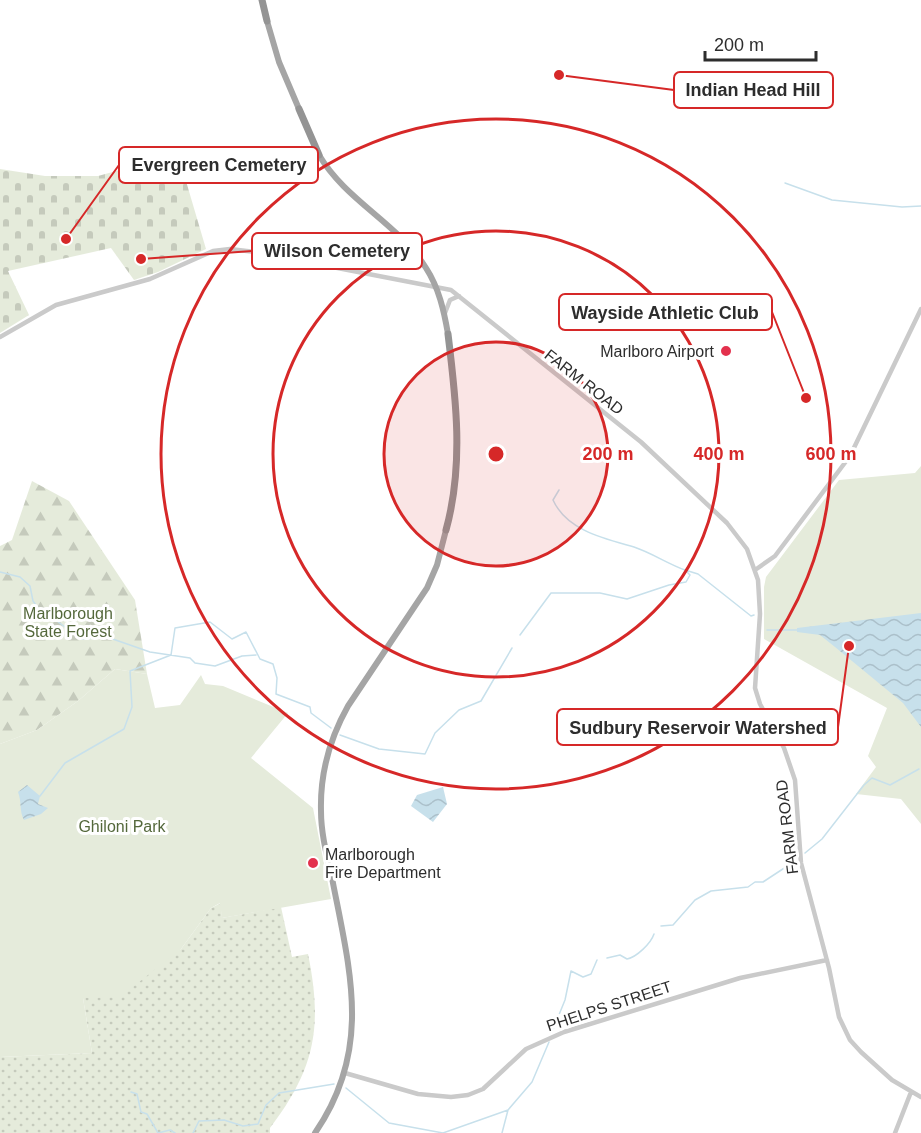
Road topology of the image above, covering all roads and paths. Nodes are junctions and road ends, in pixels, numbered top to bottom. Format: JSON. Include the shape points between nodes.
{"nodes":[{"id":1,"x":262,"y":0,"type":"edge"},
{"id":2,"x":267,"y":21,"type":"joint"},
{"id":3,"x":298,"y":108,"type":"joint"},
{"id":4,"x":319,"y":155,"type":"joint"},
{"id":5,"x":435,"y":285,"type":"junction"},
{"id":6,"x":459,"y":296,"type":"junction"},
{"id":7,"x":921,"y":309,"type":"edge"},
{"id":8,"x":445,"y":313,"type":"junction"},
{"id":9,"x":448,"y":334,"type":"joint"},
{"id":10,"x":0,"y":337,"type":"edge"},
{"id":11,"x":446,"y":530,"type":"joint"},
{"id":12,"x":756,"y":570,"type":"junction"},
{"id":13,"x":827,"y":960,"type":"junction"},
{"id":14,"x":345,"y":1073,"type":"junction"},
{"id":15,"x":911,"y":1092,"type":"junction"},
{"id":16,"x":921,"y":1097,"type":"edge"},
{"id":17,"x":315,"y":1133,"type":"edge"},
{"id":18,"x":895,"y":1133,"type":"edge"}],
"edges":[{"from":1,"to":2,"type":"highway"},
{"from":2,"to":3,"type":"main road"},
{"from":3,"to":4,"type":"highway"},
{"from":4,"to":5,"type":"main road","via":[[344,189],[416,253]]},
{"from":5,"to":6,"type":"street","name":"FARM ROAD"},
{"from":5,"to":8,"type":"main road"},
{"from":5,"to":10,"type":"street","name":"FARM ROAD","via":[[221,249],[150,279],[63,302]]},
{"from":6,"to":8,"type":"street","via":[[450,300]]},
{"from":6,"to":12,"type":"street","name":"FARM ROAD","via":[[649,449],[736,532]]},
{"from":7,"to":12,"type":"street","via":[[850,456],[770,563]]},
{"from":8,"to":9,"type":"main road"},
{"from":9,"to":11,"type":"highway","via":[[458,434]]},
{"from":11,"to":14,"type":"main road","via":[[431,580],[348,706],[333,736],[325,769],[322,827],[353,1000],[353,1034]]},
{"from":12,"to":13,"type":"street","name":"FARM ROAD","via":[[761,622],[755,688],[795,780],[800,855]]},
{"from":13,"to":14,"type":"street","name":"PHELPS STREET","via":[[740,978],[564,1032],[526,1049],[490,1083],[468,1095],[418,1094]]},
{"from":13,"to":15,"type":"street","name":"FARM ROAD","via":[[839,1017],[850,1040]]},
{"from":14,"to":17,"type":"main road"},
{"from":15,"to":16,"type":"street","name":"FARM ROAD"},
{"from":15,"to":18,"type":"street"}]}
